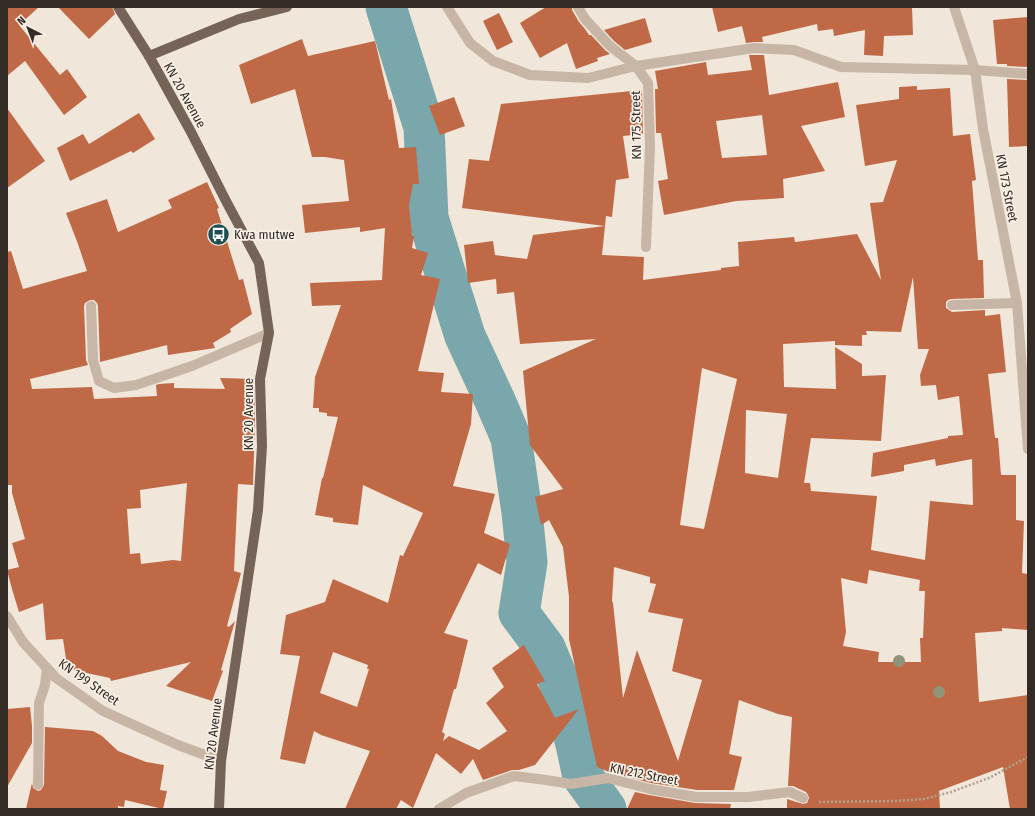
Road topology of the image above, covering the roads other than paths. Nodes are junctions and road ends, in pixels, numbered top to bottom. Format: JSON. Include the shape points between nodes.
{"nodes":[{"id":1,"x":118,"y":7,"type":"edge"},
{"id":2,"x":287,"y":7,"type":"edge"},
{"id":3,"x":447,"y":7,"type":"edge"},
{"id":4,"x":578,"y":7,"type":"edge"},
{"id":5,"x":954,"y":7,"type":"edge"},
{"id":6,"x":149,"y":56,"type":"junction"},
{"id":7,"x":636,"y":66,"type":"junction"},
{"id":8,"x":975,"y":70,"type":"junction"},
{"id":9,"x":1028,"y":74,"type":"edge"},
{"id":10,"x":646,"y":247,"type":"dead end"},
{"id":11,"x":1016,"y":303,"type":"junction"},
{"id":12,"x":952,"y":305,"type":"dead end"},
{"id":13,"x":91,"y":306,"type":"dead end"},
{"id":14,"x":268,"y":333,"type":"junction"},
{"id":15,"x":1028,"y":450,"type":"edge"},
{"id":16,"x":7,"y":616,"type":"edge"},
{"id":17,"x":47,"y":668,"type":"junction"},
{"id":18,"x":221,"y":761,"type":"junction"},
{"id":19,"x":38,"y":785,"type":"dead end"},
{"id":20,"x":803,"y":798,"type":"road end"},
{"id":21,"x":219,"y":809,"type":"edge"},
{"id":22,"x":439,"y":809,"type":"edge"}],
"edges":[{"from":1,"to":6,"type":"main road","name":"KN 20 Avenue"},
{"from":2,"to":6,"type":"main road","via":[[239,19]]},
{"from":3,"to":7,"type":"street","via":[[470,43],[493,62],[530,75],[588,78]]},
{"from":4,"to":7,"type":"street","name":"KN 175 Street","via":[[585,19],[610,46]]},
{"from":5,"to":8,"type":"street","name":"KN 173 Street"},
{"from":6,"to":14,"type":"main road","name":"KN 20 Avenue","via":[[259,263]]},
{"from":7,"to":8,"type":"street","via":[[754,48],[794,50],[841,67]]},
{"from":7,"to":10,"type":"street","name":"KN 175 Street","via":[[648,83],[650,108]]},
{"from":8,"to":9,"type":"street"},
{"from":8,"to":11,"type":"street","name":"KN 173 Street","via":[[983,129]]},
{"from":11,"to":12,"type":"street"},
{"from":11,"to":15,"type":"street","name":"KN 173 Street"},
{"from":13,"to":14,"type":"street","via":[[93,360],[99,381],[114,388],[136,384],[192,366]]},
{"from":14,"to":18,"type":"main road","name":"KN 20 Avenue","via":[[260,379],[262,446],[258,510]]},
{"from":16,"to":17,"type":"street","name":"KN 199 Street","via":[[23,642]]},
{"from":17,"to":18,"type":"street","name":"KN 199 Street","via":[[56,678],[103,711],[178,745]]},
{"from":17,"to":19,"type":"street","via":[[39,703]]},
{"from":18,"to":21,"type":"main road","name":"KN 20 Avenue"},
{"from":20,"to":22,"type":"street","name":"KN 212 Street","via":[[790,792],[748,797],[696,797],[608,778],[571,784],[514,776],[466,793]]}]}
